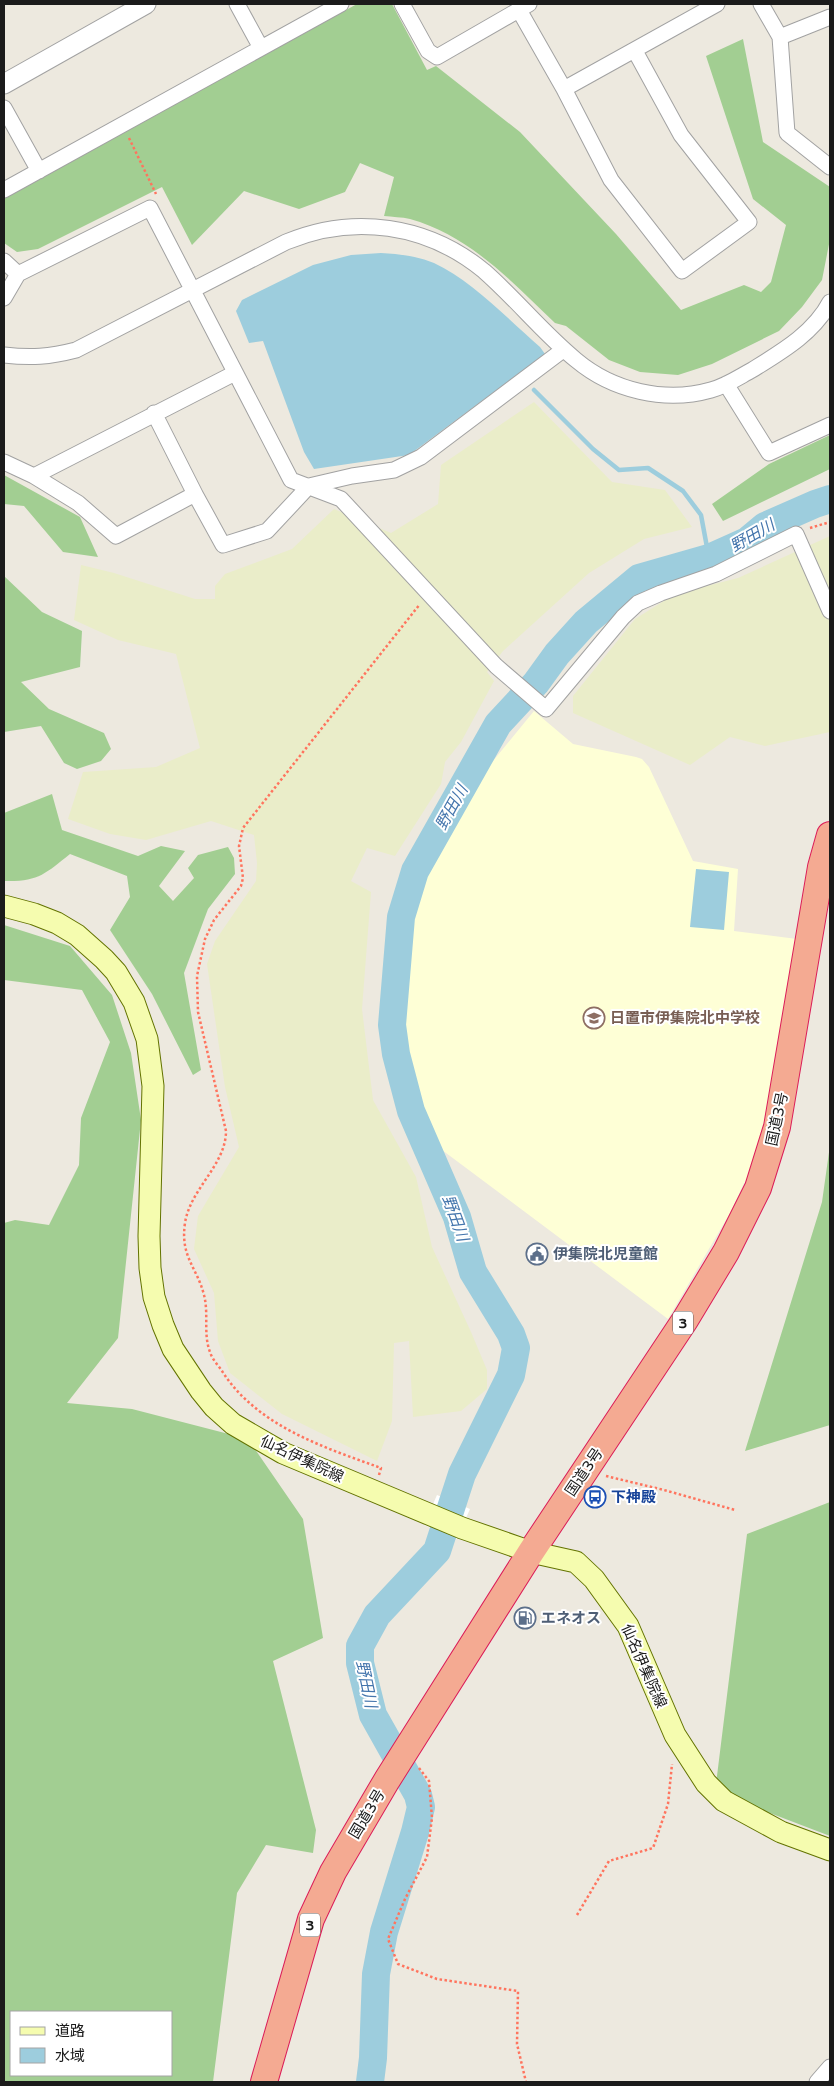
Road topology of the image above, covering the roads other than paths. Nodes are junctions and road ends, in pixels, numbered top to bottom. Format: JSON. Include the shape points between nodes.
{"nodes":[{"id":1,"x":146,"y":4,"type":"edge"},
{"id":2,"x":237,"y":4,"type":"edge"},
{"id":3,"x":341,"y":4,"type":"edge"},
{"id":4,"x":402,"y":4,"type":"edge"},
{"id":5,"x":717,"y":4,"type":"edge"},
{"id":6,"x":761,"y":4,"type":"edge"},
{"id":7,"x":524,"y":7,"type":"edge"},
{"id":8,"x":830,"y":17,"type":"edge"},
{"id":9,"x":780,"y":37,"type":"junction"},
{"id":10,"x":261,"y":48,"type":"junction"},
{"id":11,"x":635,"y":51,"type":"junction"},
{"id":12,"x":4,"y":84,"type":"edge"},
{"id":13,"x":564,"y":90,"type":"junction"},
{"id":14,"x":4,"y":108,"type":"edge"},
{"id":15,"x":830,"y":167,"type":"edge"},
{"id":16,"x":39,"y":171,"type":"junction"},
{"id":17,"x":4,"y":190,"type":"edge"},
{"id":18,"x":4,"y":261,"type":"edge"},
{"id":19,"x":18,"y":274,"type":"junction"},
{"id":20,"x":194,"y":290,"type":"junction"},
{"id":21,"x":4,"y":298,"type":"edge"},
{"id":22,"x":830,"y":302,"type":"edge"},
{"id":23,"x":564,"y":350,"type":"junction"},
{"id":24,"x":4,"y":355,"type":"edge"},
{"id":25,"x":235,"y":373,"type":"junction"},
{"id":26,"x":726,"y":384,"type":"junction"},
{"id":27,"x":154,"y":413,"type":"junction"},
{"id":28,"x":830,"y":425,"type":"edge"},
{"id":29,"x":4,"y":462,"type":"edge"},
{"id":30,"x":34,"y":476,"type":"junction"},
{"id":31,"x":309,"y":486,"type":"junction"},
{"id":32,"x":194,"y":494,"type":"junction"},
{"id":33,"x":830,"y":612,"type":"edge"},
{"id":34,"x":830,"y":835,"type":"edge"},
{"id":35,"x":4,"y":906,"type":"edge"},
{"id":36,"x":531,"y":1552,"type":"junction"},
{"id":37,"x":830,"y":1850,"type":"edge"},
{"id":38,"x":830,"y":2067,"type":"edge"},
{"id":39,"x":264,"y":2082,"type":"edge"},
{"id":40,"x":817,"y":2082,"type":"edge"}],
"edges":[{"from":1,"to":12,"type":"street"},
{"from":2,"to":10,"type":"street"},
{"from":3,"to":10,"type":"street"},
{"from":4,"to":7,"type":"street","via":[[428,51],[437,58]]},
{"from":5,"to":11,"type":"street"},
{"from":6,"to":9,"type":"street"},
{"from":7,"to":13,"type":"street"},
{"from":8,"to":9,"type":"street"},
{"from":9,"to":15,"type":"street","via":[[787,134]]},
{"from":10,"to":16,"type":"street"},
{"from":11,"to":13,"type":"street"},
{"from":11,"to":13,"type":"street","via":[[681,135],[749,222],[682,270],[611,180]]},
{"from":14,"to":16,"type":"street"},
{"from":16,"to":17,"type":"street"},
{"from":18,"to":19,"type":"street"},
{"from":19,"to":20,"type":"street","via":[[150,208]]},
{"from":19,"to":21,"type":"street"},
{"from":20,"to":23,"type":"street","via":[[302,235],[359,226],[395,228],[426,237],[484,271]]},
{"from":20,"to":24,"type":"street","via":[[76,350],[51,357]]},
{"from":20,"to":25,"type":"street"},
{"from":22,"to":26,"type":"street","via":[[815,325],[800,337],[778,354]]},
{"from":23,"to":26,"type":"street","via":[[578,362],[620,386],[646,392],[670,396]]},
{"from":23,"to":31,"type":"street","via":[[421,457],[394,470]]},
{"from":25,"to":27,"type":"street"},
{"from":25,"to":31,"type":"street","via":[[291,480]]},
{"from":26,"to":28,"type":"street","via":[[769,453]]},
{"from":27,"to":30,"type":"street"},
{"from":27,"to":32,"type":"street"},
{"from":29,"to":30,"type":"street"},
{"from":30,"to":32,"type":"street","via":[[78,503],[116,536]]},
{"from":31,"to":32,"type":"street","via":[[267,531],[223,545]]},
{"from":31,"to":33,"type":"street","via":[[340,499],[496,666],[546,709],[638,603],[716,574],[796,534]]},
{"from":34,"to":36,"type":"highway","name":"国道3号","number":"3","via":[[821,867],[778,1127],[758,1188],[706,1287]]},
{"from":35,"to":36,"type":"main road","name":"仙名伊集院線","via":[[57,923],[91,946],[116,972],[134,1002],[147,1039],[153,1086],[149,1236],[154,1297],[173,1349],[214,1407],[233,1424],[283,1453],[462,1528]]},
{"from":36,"to":37,"type":"main road","name":"仙名伊集院線","via":[[576,1562],[594,1579],[628,1626],[675,1735],[706,1783],[724,1801],[781,1832]]},
{"from":36,"to":39,"type":"highway","name":"国道3号","number":"3","via":[[333,1872],[311,1919]]},
{"from":38,"to":40,"type":"street"}]}
